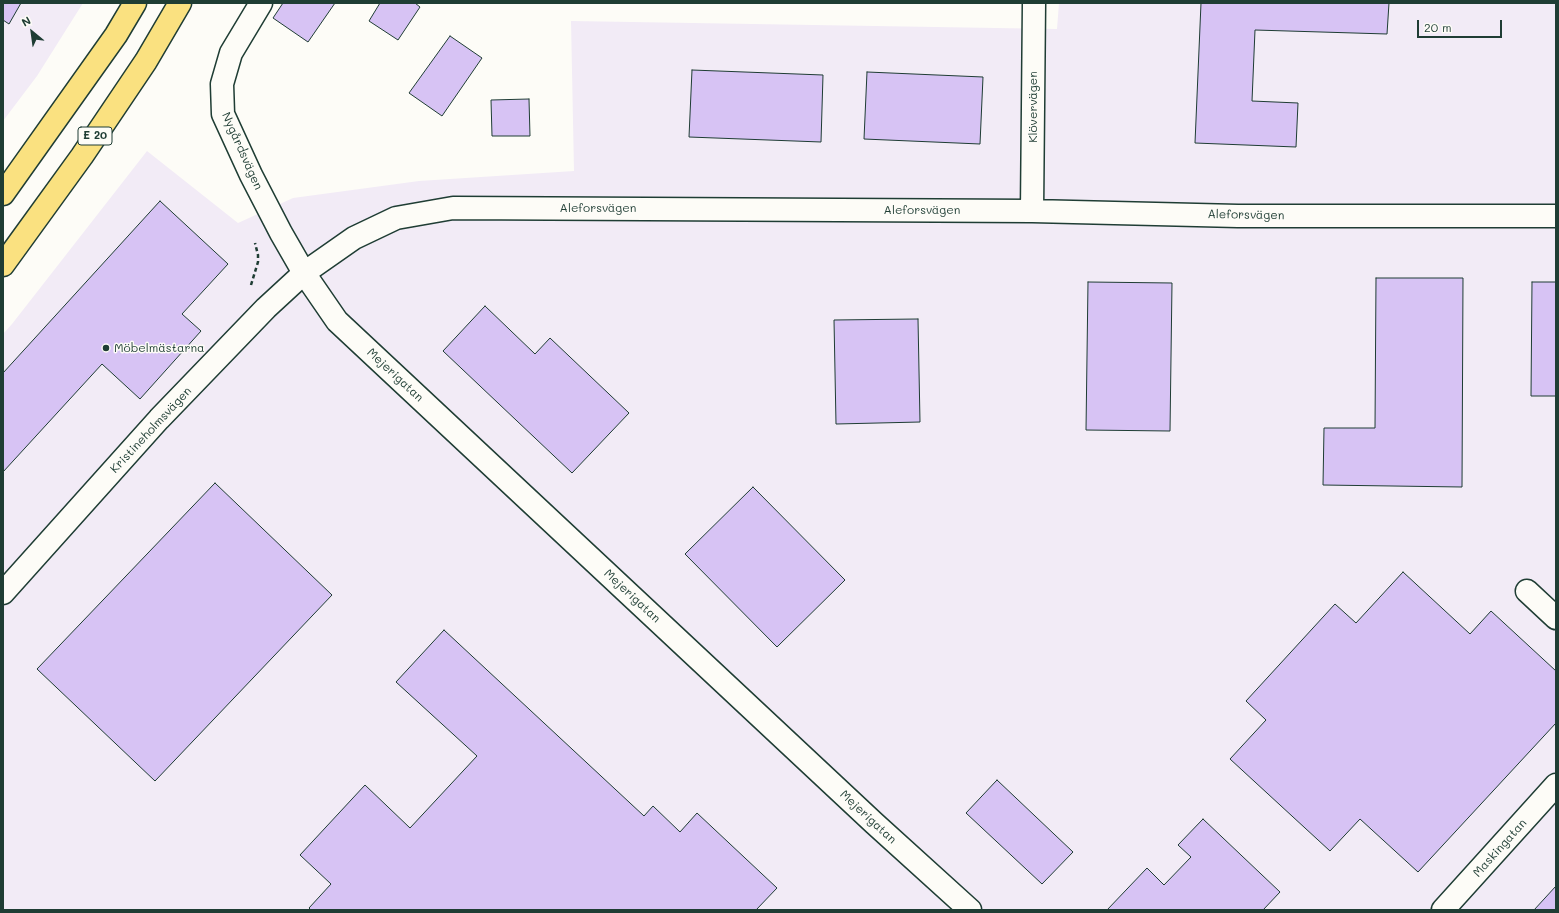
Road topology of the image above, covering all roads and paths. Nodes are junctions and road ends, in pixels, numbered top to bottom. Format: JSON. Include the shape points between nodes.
{"nodes":[{"id":1,"x":135,"y":3,"type":"edge"},
{"id":2,"x":180,"y":3,"type":"edge"},
{"id":3,"x":261,"y":3,"type":"edge"},
{"id":4,"x":1034,"y":3,"type":"edge"},
{"id":5,"x":3,"y":194,"type":"edge"},
{"id":6,"x":1032,"y":210,"type":"junction"},
{"id":7,"x":1556,"y":216,"type":"edge"},
{"id":8,"x":3,"y":266,"type":"edge"},
{"id":9,"x":304,"y":273,"type":"junction"},
{"id":10,"x":1527,"y":591,"type":"dead end"},
{"id":11,"x":3,"y":593,"type":"edge"},
{"id":12,"x":1556,"y":618,"type":"edge"},
{"id":13,"x":1556,"y":785,"type":"edge"},
{"id":14,"x":970,"y":910,"type":"edge"},
{"id":15,"x":1443,"y":910,"type":"edge"}],
"edges":[{"from":1,"to":5,"type":"highway","via":[[116,36]]},
{"from":2,"to":8,"type":"highway","number":"E 20","via":[[146,61]]},
{"from":3,"to":9,"type":"street","name":"Nygårdsvägen","via":[[231,53],[222,84],[223,114],[251,175]]},
{"from":4,"to":6,"type":"street","name":"Klövervägen"},
{"from":6,"to":7,"type":"street","name":"Aleforsvägen","via":[[1238,216]]},
{"from":6,"to":9,"type":"street","name":"Aleforsvägen","via":[[453,208],[396,218],[354,238]]},
{"from":9,"to":11,"type":"street","name":"Kristineholmsvägen","via":[[266,308],[160,419]]},
{"from":9,"to":14,"type":"street","name":"Mejerigatan","via":[[337,321]]},
{"from":10,"to":12,"type":"street"},
{"from":13,"to":15,"type":"street","name":"Maskingatan"}]}
